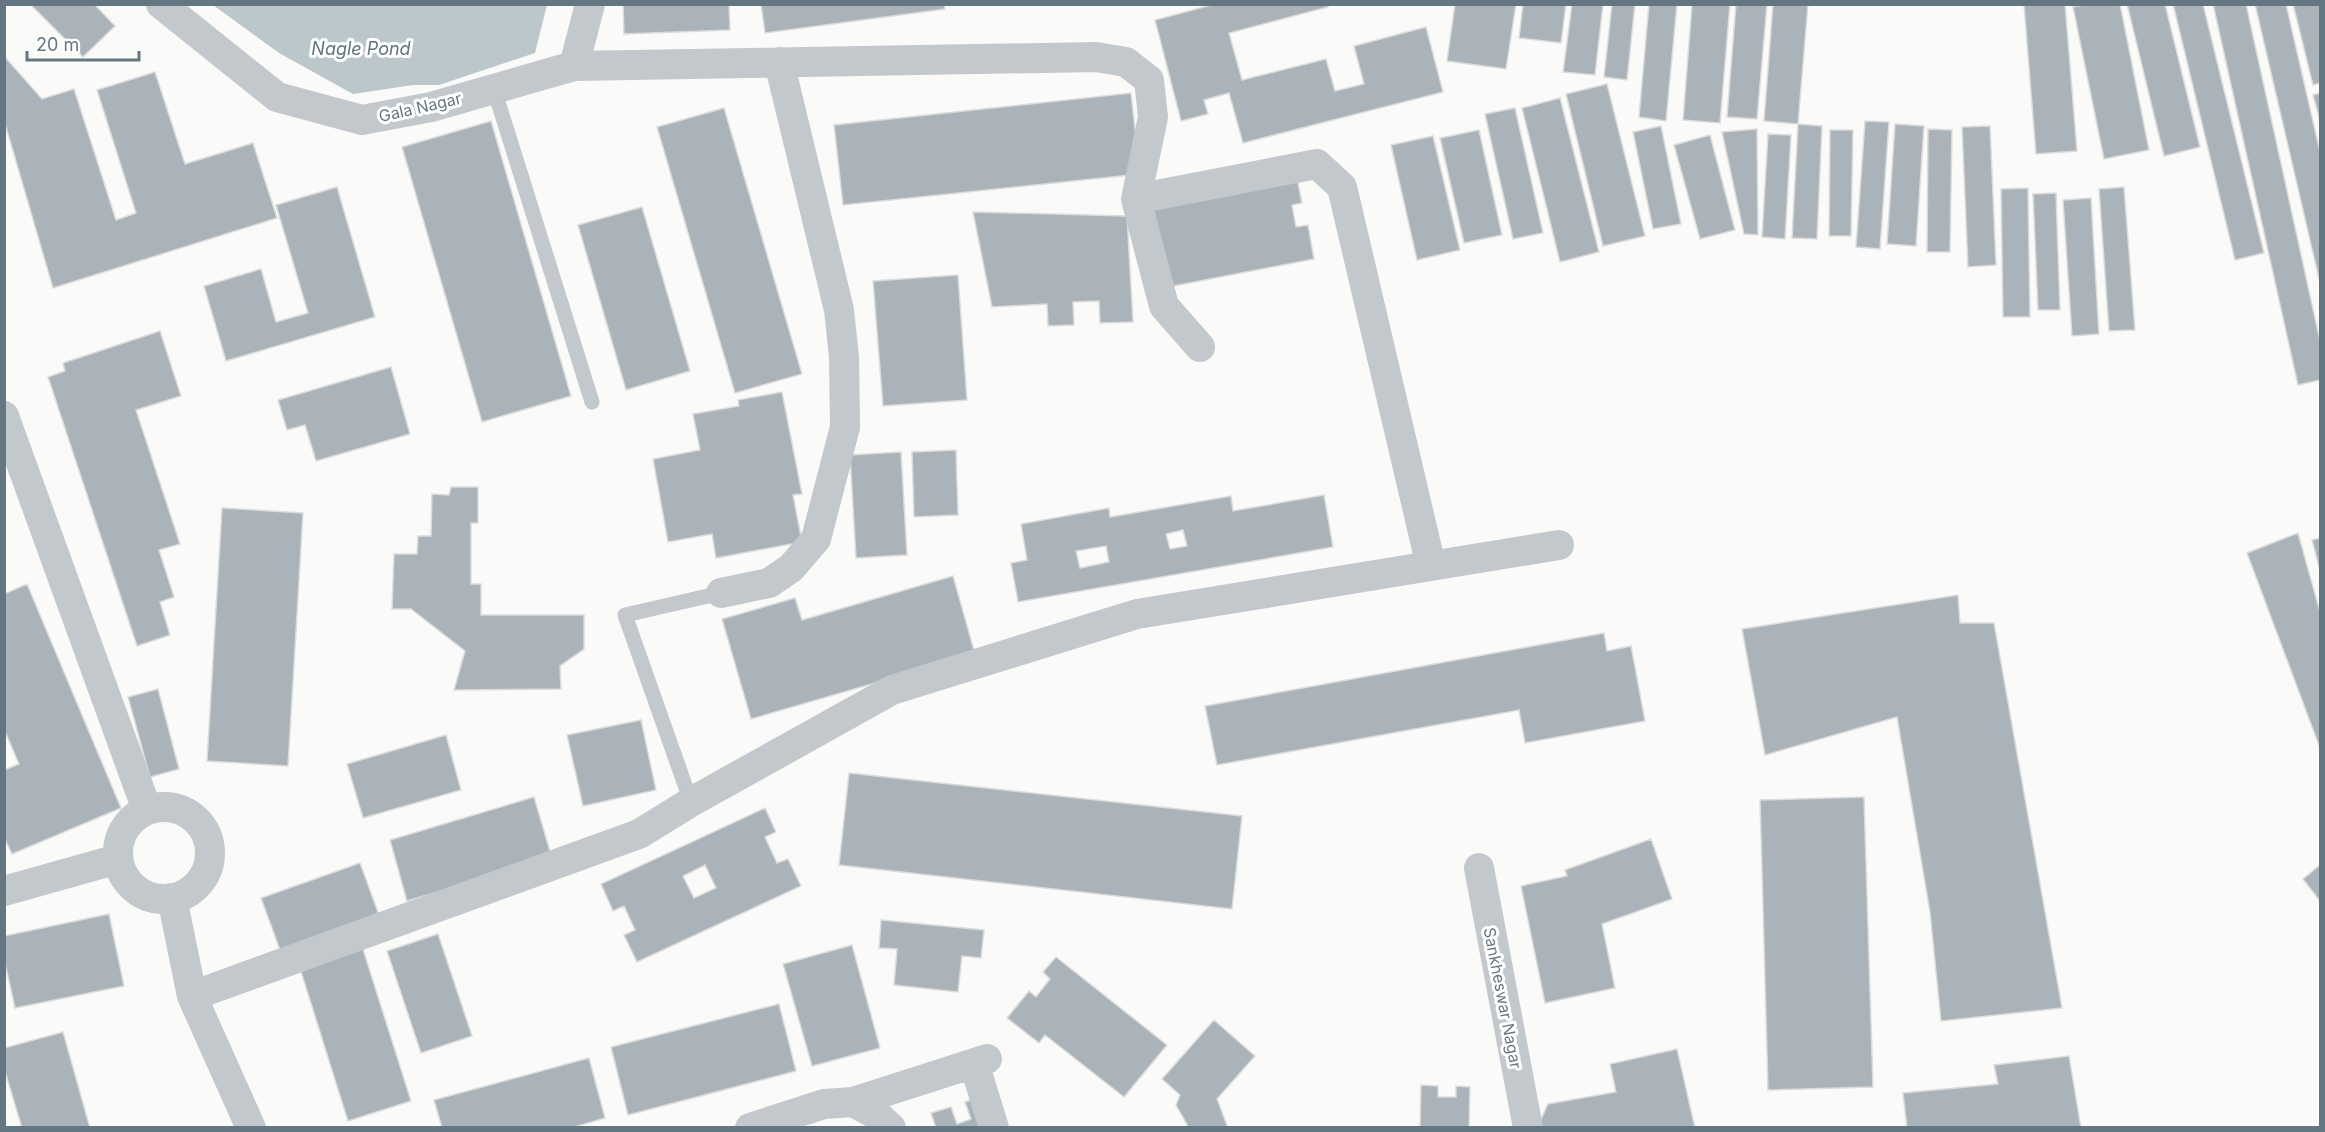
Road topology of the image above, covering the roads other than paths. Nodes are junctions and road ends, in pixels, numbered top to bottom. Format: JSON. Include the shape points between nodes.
{"nodes":[{"id":1,"x":161,"y":4,"type":"edge"},
{"id":2,"x":590,"y":4,"type":"edge"},
{"id":3,"x":779,"y":62,"type":"junction"},
{"id":4,"x":574,"y":66,"type":"junction"},
{"id":5,"x":494,"y":89,"type":"junction"},
{"id":6,"x":1136,"y":198,"type":"junction"},
{"id":7,"x":1200,"y":347,"type":"dead end"},
{"id":8,"x":592,"y":402,"type":"dead end"},
{"id":9,"x":4,"y":416,"type":"edge"},
{"id":10,"x":1559,"y":545,"type":"dead end"},
{"id":11,"x":1431,"y":566,"type":"junction"},
{"id":12,"x":721,"y":593,"type":"joint"},
{"id":13,"x":691,"y":802,"type":"junction"},
{"id":14,"x":147,"y":810,"type":"junction"},
{"id":15,"x":118,"y":858,"type":"junction"},
{"id":16,"x":1479,"y":868,"type":"dead end"},
{"id":17,"x":4,"y":891,"type":"edge"},
{"id":18,"x":172,"y":898,"type":"junction"},
{"id":19,"x":192,"y":996,"type":"junction"},
{"id":20,"x":853,"y":1102,"type":"junction"},
{"id":21,"x":251,"y":1128,"type":"edge"},
{"id":22,"x":750,"y":1128,"type":"edge"},
{"id":23,"x":891,"y":1128,"type":"edge"},
{"id":24,"x":994,"y":1128,"type":"edge"},
{"id":25,"x":1528,"y":1128,"type":"edge"}],
"edges":[{"from":1,"to":5,"type":"street","name":"Gala Nagar","via":[[277,97],[362,120],[431,107]]},
{"from":2,"to":4,"type":"street"},
{"from":3,"to":4,"type":"street","name":"Gala Nagar"},
{"from":3,"to":6,"type":"street","name":"Gala Nagar","via":[[1096,57],[1126,62],[1149,80],[1153,117]]},
{"from":3,"to":12,"type":"street","via":[[839,310],[845,427],[816,539],[791,568],[769,583]]},
{"from":4,"to":5,"type":"street","name":"Gala Nagar"},
{"from":5,"to":8,"type":"lane"},
{"from":6,"to":7,"type":"street","via":[[1164,306]]},
{"from":6,"to":11,"type":"street","via":[[1317,165],[1342,187]]},
{"from":9,"to":14,"type":"street"},
{"from":10,"to":11,"type":"street"},
{"from":11,"to":13,"type":"street","via":[[1137,614],[892,690]]},
{"from":12,"to":13,"type":"lane","via":[[625,615]]},
{"from":13,"to":19,"type":"street","via":[[639,834]]},
{"from":14,"to":15,"type":"street","via":[[124,830],[118,843]]},
{"from":14,"to":18,"type":"street","via":[[177,809],[191,816],[208,841],[207,870],[187,893]]},
{"from":15,"to":17,"type":"street"},
{"from":15,"to":18,"type":"street","via":[[122,873],[142,894]]},
{"from":16,"to":25,"type":"street","name":"Sankheswar Nagar"},
{"from":18,"to":19,"type":"street"},
{"from":19,"to":21,"type":"street"},
{"from":20,"to":22,"type":"street","via":[[824,1104]]},
{"from":20,"to":23,"type":"street"},
{"from":20,"to":24,"type":"street","via":[[981,1061]]}]}
